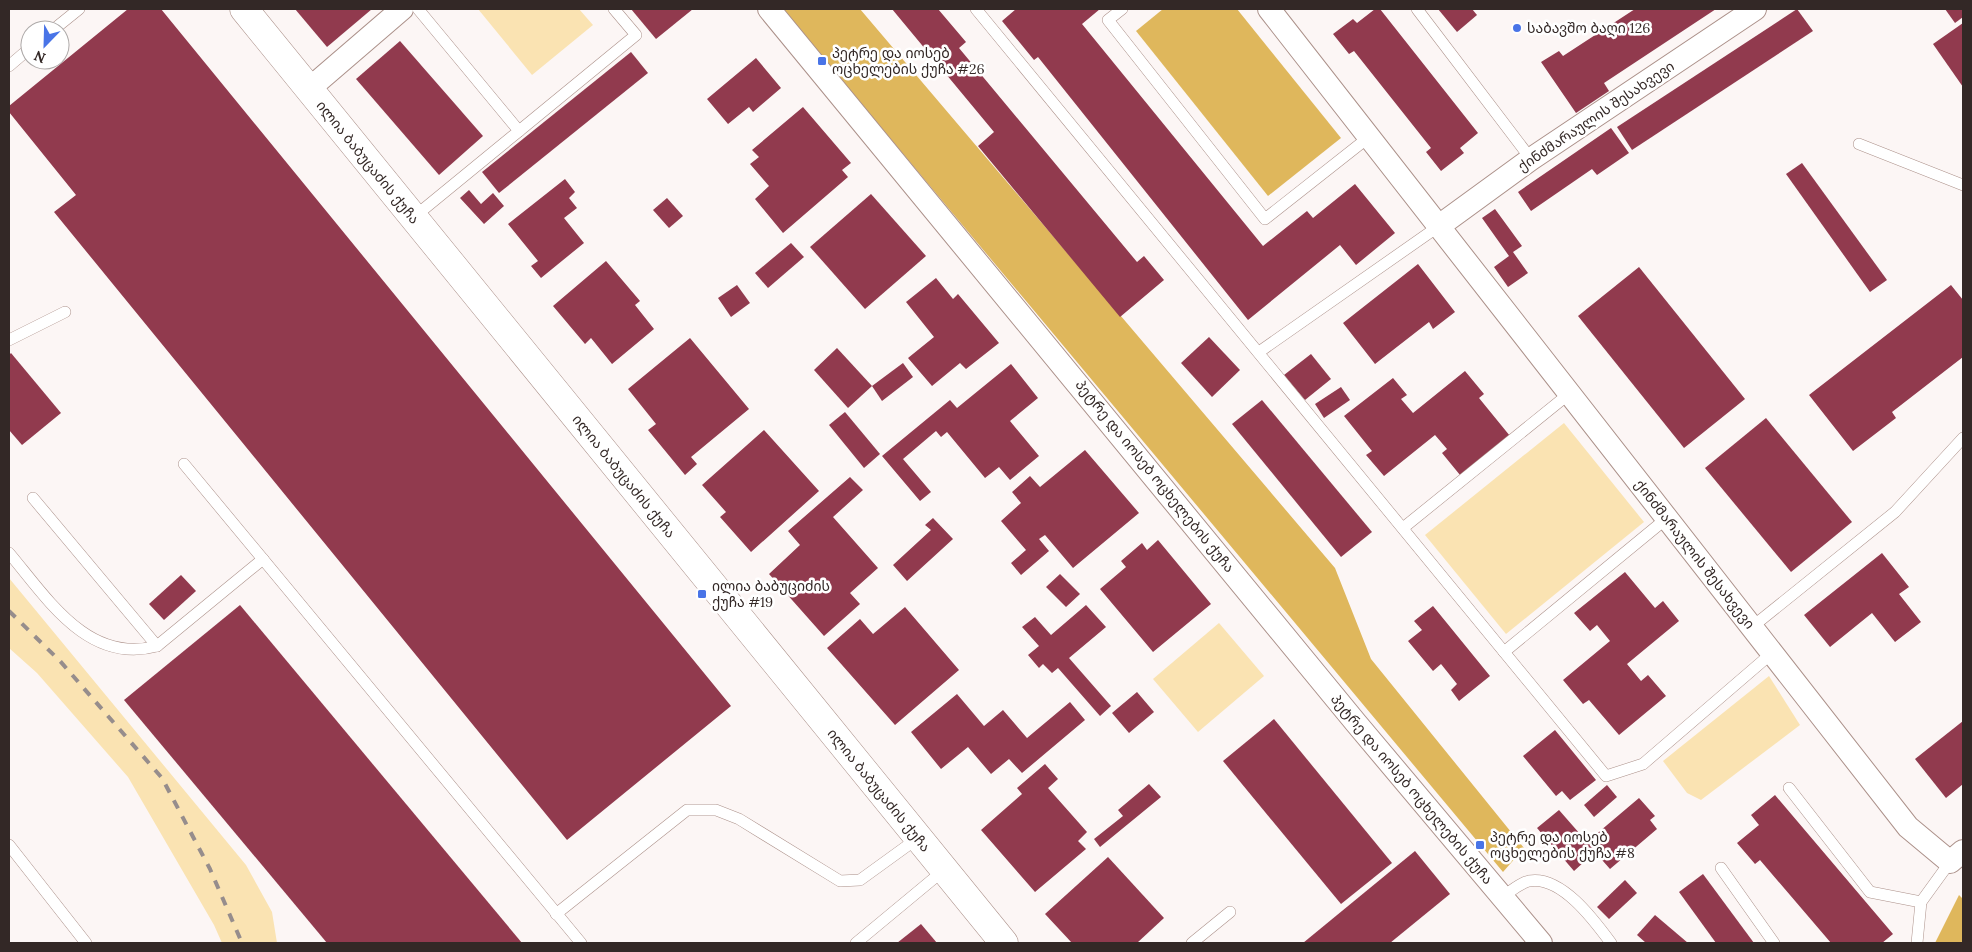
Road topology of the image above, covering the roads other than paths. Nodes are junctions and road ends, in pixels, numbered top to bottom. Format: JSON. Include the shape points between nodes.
{"nodes":[{"id":1,"x":79,"y":9,"type":"edge"},
{"id":2,"x":244,"y":9,"type":"edge"},
{"id":3,"x":402,"y":9,"type":"edge"},
{"id":4,"x":418,"y":9,"type":"edge"},
{"id":5,"x":614,"y":9,"type":"edge"},
{"id":6,"x":769,"y":9,"type":"edge"},
{"id":7,"x":976,"y":9,"type":"edge"},
{"id":8,"x":1122,"y":9,"type":"edge"},
{"id":9,"x":1269,"y":9,"type":"edge"},
{"id":10,"x":1417,"y":9,"type":"edge"},
{"id":11,"x":1755,"y":9,"type":"edge"},
{"id":12,"x":65,"y":20,"type":"edge"},
{"id":13,"x":20,"y":57,"type":"edge"},
{"id":14,"x":9,"y":66,"type":"edge"},
{"id":15,"x":309,"y":89,"type":"junction"},
{"id":16,"x":519,"y":131,"type":"junction"},
{"id":17,"x":1369,"y":137,"type":"junction"},
{"id":18,"x":1859,"y":144,"type":"dead end"},
{"id":19,"x":1531,"y":159,"type":"junction"},
{"id":20,"x":1963,"y":185,"type":"edge"},
{"id":21,"x":414,"y":218,"type":"junction"},
{"id":22,"x":1438,"y":226,"type":"junction"},
{"id":23,"x":65,"y":312,"type":"dead end"},
{"id":24,"x":9,"y":340,"type":"edge"},
{"id":25,"x":1259,"y":352,"type":"junction"},
{"id":26,"x":1570,"y":394,"type":"junction"},
{"id":27,"x":1963,"y":438,"type":"edge"},
{"id":28,"x":184,"y":464,"type":"dead end"},
{"id":29,"x":33,"y":498,"type":"dead end"},
{"id":30,"x":1667,"y":518,"type":"junction"},
{"id":31,"x":1403,"y":528,"type":"junction"},
{"id":32,"x":9,"y":553,"type":"edge"},
{"id":33,"x":263,"y":559,"type":"junction"},
{"id":34,"x":1752,"y":627,"type":"junction"},
{"id":35,"x":157,"y":646,"type":"junction"},
{"id":36,"x":1504,"y":652,"type":"junction"},
{"id":37,"x":1772,"y":653,"type":"junction"},
{"id":38,"x":1789,"y":788,"type":"dead end"},
{"id":39,"x":918,"y":838,"type":"junction"},
{"id":40,"x":9,"y":845,"type":"edge"},
{"id":41,"x":1957,"y":856,"type":"edge"},
{"id":42,"x":1721,"y":868,"type":"dead end"},
{"id":43,"x":944,"y":870,"type":"junction"},
{"id":44,"x":1502,"y":897,"type":"junction"},
{"id":45,"x":1922,"y":902,"type":"junction"},
{"id":46,"x":1230,"y":912,"type":"dead end"},
{"id":47,"x":556,"y":914,"type":"junction"},
{"id":48,"x":1916,"y":942,"type":"edge"},
{"id":49,"x":86,"y":943,"type":"edge"},
{"id":50,"x":580,"y":943,"type":"edge"},
{"id":51,"x":856,"y":943,"type":"edge"},
{"id":52,"x":1004,"y":943,"type":"edge"},
{"id":53,"x":1192,"y":943,"type":"edge"},
{"id":54,"x":1541,"y":943,"type":"edge"},
{"id":55,"x":1611,"y":943,"type":"edge"},
{"id":56,"x":1774,"y":943,"type":"edge"}],
"edges":[{"from":1,"to":12,"type":"lane"},
{"from":2,"to":15,"type":"street","name":"ილია ბაბუცაძის ქუჩა"},
{"from":3,"to":15,"type":"street"},
{"from":4,"to":16,"type":"lane"},
{"from":5,"to":16,"type":"lane","via":[[636,35]]},
{"from":6,"to":44,"type":"street","name":"პეტრე და იოსებ ოცხელების ქუჩა"},
{"from":7,"to":25,"type":"lane"},
{"from":8,"to":17,"type":"lane","via":[[1108,20],[1265,219]]},
{"from":9,"to":17,"type":"street","name":"ქინძმარაულის შესახვევი"},
{"from":10,"to":19,"type":"lane"},
{"from":11,"to":19,"type":"street","name":"ქინძმარაულის შესახვევი"},
{"from":13,"to":14,"type":"lane"},
{"from":15,"to":21,"type":"street","name":"ილია ბაბუცაძის ქუჩა"},
{"from":16,"to":21,"type":"lane"},
{"from":17,"to":22,"type":"street","name":"ქინძმარაულის შესახვევი"},
{"from":18,"to":20,"type":"lane"},
{"from":19,"to":22,"type":"street","name":"ქინძმარაულის შესახვევი"},
{"from":21,"to":39,"type":"street","name":"ილია ბაბუცაძის ქუჩა"},
{"from":22,"to":25,"type":"lane"},
{"from":22,"to":26,"type":"street","name":"ქინძმარაულის შესახვევი"},
{"from":23,"to":24,"type":"lane"},
{"from":25,"to":31,"type":"lane"},
{"from":26,"to":30,"type":"street","name":"ქინძმარაულის შესახვევი"},
{"from":26,"to":31,"type":"lane"},
{"from":27,"to":34,"type":"lane","via":[[1895,512]]},
{"from":28,"to":33,"type":"lane"},
{"from":29,"to":35,"type":"lane"},
{"from":30,"to":34,"type":"street","name":"ქინძმარაულის შესახვევი"},
{"from":30,"to":36,"type":"lane"},
{"from":31,"to":36,"type":"lane"},
{"from":32,"to":35,"type":"lane","via":[[70,625],[120,650],[140,651]]},
{"from":33,"to":35,"type":"lane"},
{"from":33,"to":47,"type":"lane"},
{"from":34,"to":37,"type":"street","name":"ქინძმარაულის შესახვევი"},
{"from":36,"to":37,"type":"lane","via":[[1606,776],[1643,764]]},
{"from":37,"to":41,"type":"street","name":"ქინძმარაულის შესახვევი","via":[[1908,827]]},
{"from":38,"to":45,"type":"lane","via":[[1870,892]]},
{"from":39,"to":43,"type":"street","name":"ილია ბაბუცაძის ქუჩა"},
{"from":39,"to":47,"type":"lane","via":[[860,880],[840,881],[739,819],[716,810],[687,810]]},
{"from":40,"to":49,"type":"lane"},
{"from":41,"to":45,"type":"lane"},
{"from":42,"to":56,"type":"lane"},
{"from":43,"to":51,"type":"lane"},
{"from":43,"to":52,"type":"street","name":"ილია ბაბუცაძის ქუჩა"},
{"from":44,"to":54,"type":"street","name":"პეტრე და იოსებ ოცხელების ქუჩა"},
{"from":44,"to":55,"type":"lane","via":[[1527,881],[1543,881],[1564,890]]},
{"from":45,"to":48,"type":"lane"},
{"from":46,"to":53,"type":"lane"},
{"from":47,"to":50,"type":"lane"}]}
